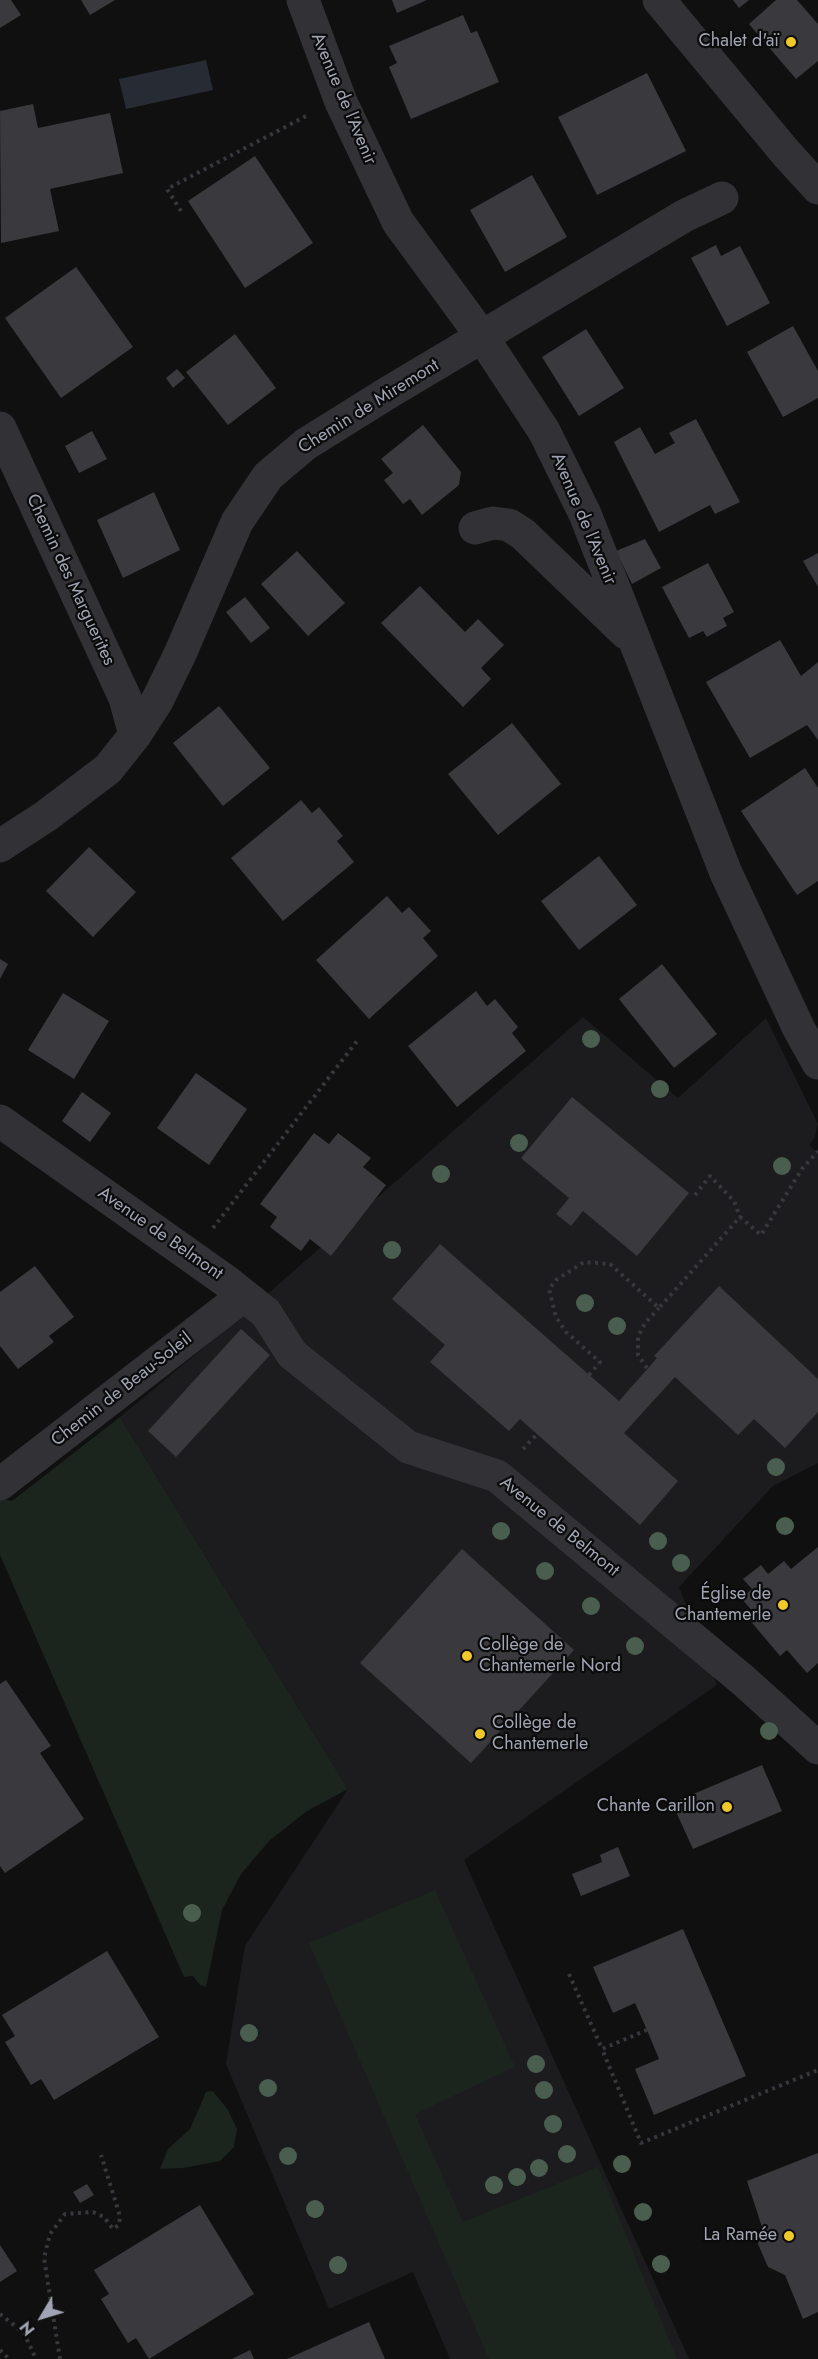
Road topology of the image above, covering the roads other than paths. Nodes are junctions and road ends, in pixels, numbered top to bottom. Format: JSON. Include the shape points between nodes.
{"nodes":[{"id":1,"x":303,"y":0,"type":"edge"},
{"id":2,"x":659,"y":0,"type":"edge"},
{"id":3,"x":818,"y":188,"type":"edge"},
{"id":4,"x":722,"y":198,"type":"dead end"},
{"id":5,"x":483,"y":338,"type":"junction"},
{"id":6,"x":0,"y":428,"type":"edge"},
{"id":7,"x":475,"y":528,"type":"dead end"},
{"id":8,"x":633,"y":640,"type":"junction"},
{"id":9,"x":135,"y":735,"type":"junction"},
{"id":10,"x":0,"y":846,"type":"edge"},
{"id":11,"x":818,"y":1063,"type":"edge"},
{"id":12,"x":0,"y":1121,"type":"edge"},
{"id":13,"x":243,"y":1296,"type":"junction"},
{"id":14,"x":0,"y":1484,"type":"edge"},
{"id":15,"x":818,"y":1748,"type":"edge"}],
"edges":[{"from":1,"to":5,"type":"street","name":"Avenue de l'Avenir","via":[[341,102],[398,222]]},
{"from":2,"to":3,"type":"street"},
{"from":4,"to":5,"type":"street","name":"Chemin de Miremont","via":[[684,216]]},
{"from":5,"to":8,"type":"street","name":"Avenue de l'Avenir","via":[[544,431],[575,493]]},
{"from":5,"to":9,"type":"street","name":"Chemin de Miremont","via":[[306,444],[268,476],[237,522],[180,654]]},
{"from":6,"to":9,"type":"street","name":"Chemin des Marguerites","via":[[125,698]]},
{"from":7,"to":8,"type":"street","via":[[493,523],[508,525],[523,534]]},
{"from":8,"to":11,"type":"street","name":"Avenue de l'Avenir","via":[[726,873]]},
{"from":9,"to":10,"type":"street","name":"Chemin de Miremont","via":[[108,769]]},
{"from":12,"to":13,"type":"street","name":"Avenue de Belmont"},
{"from":13,"to":14,"type":"street","name":"Chemin de Beau-Soleil"},
{"from":13,"to":15,"type":"street","name":"Avenue de Belmont","via":[[266,1312],[292,1354],[408,1447],[497,1476],[744,1681]]}]}
